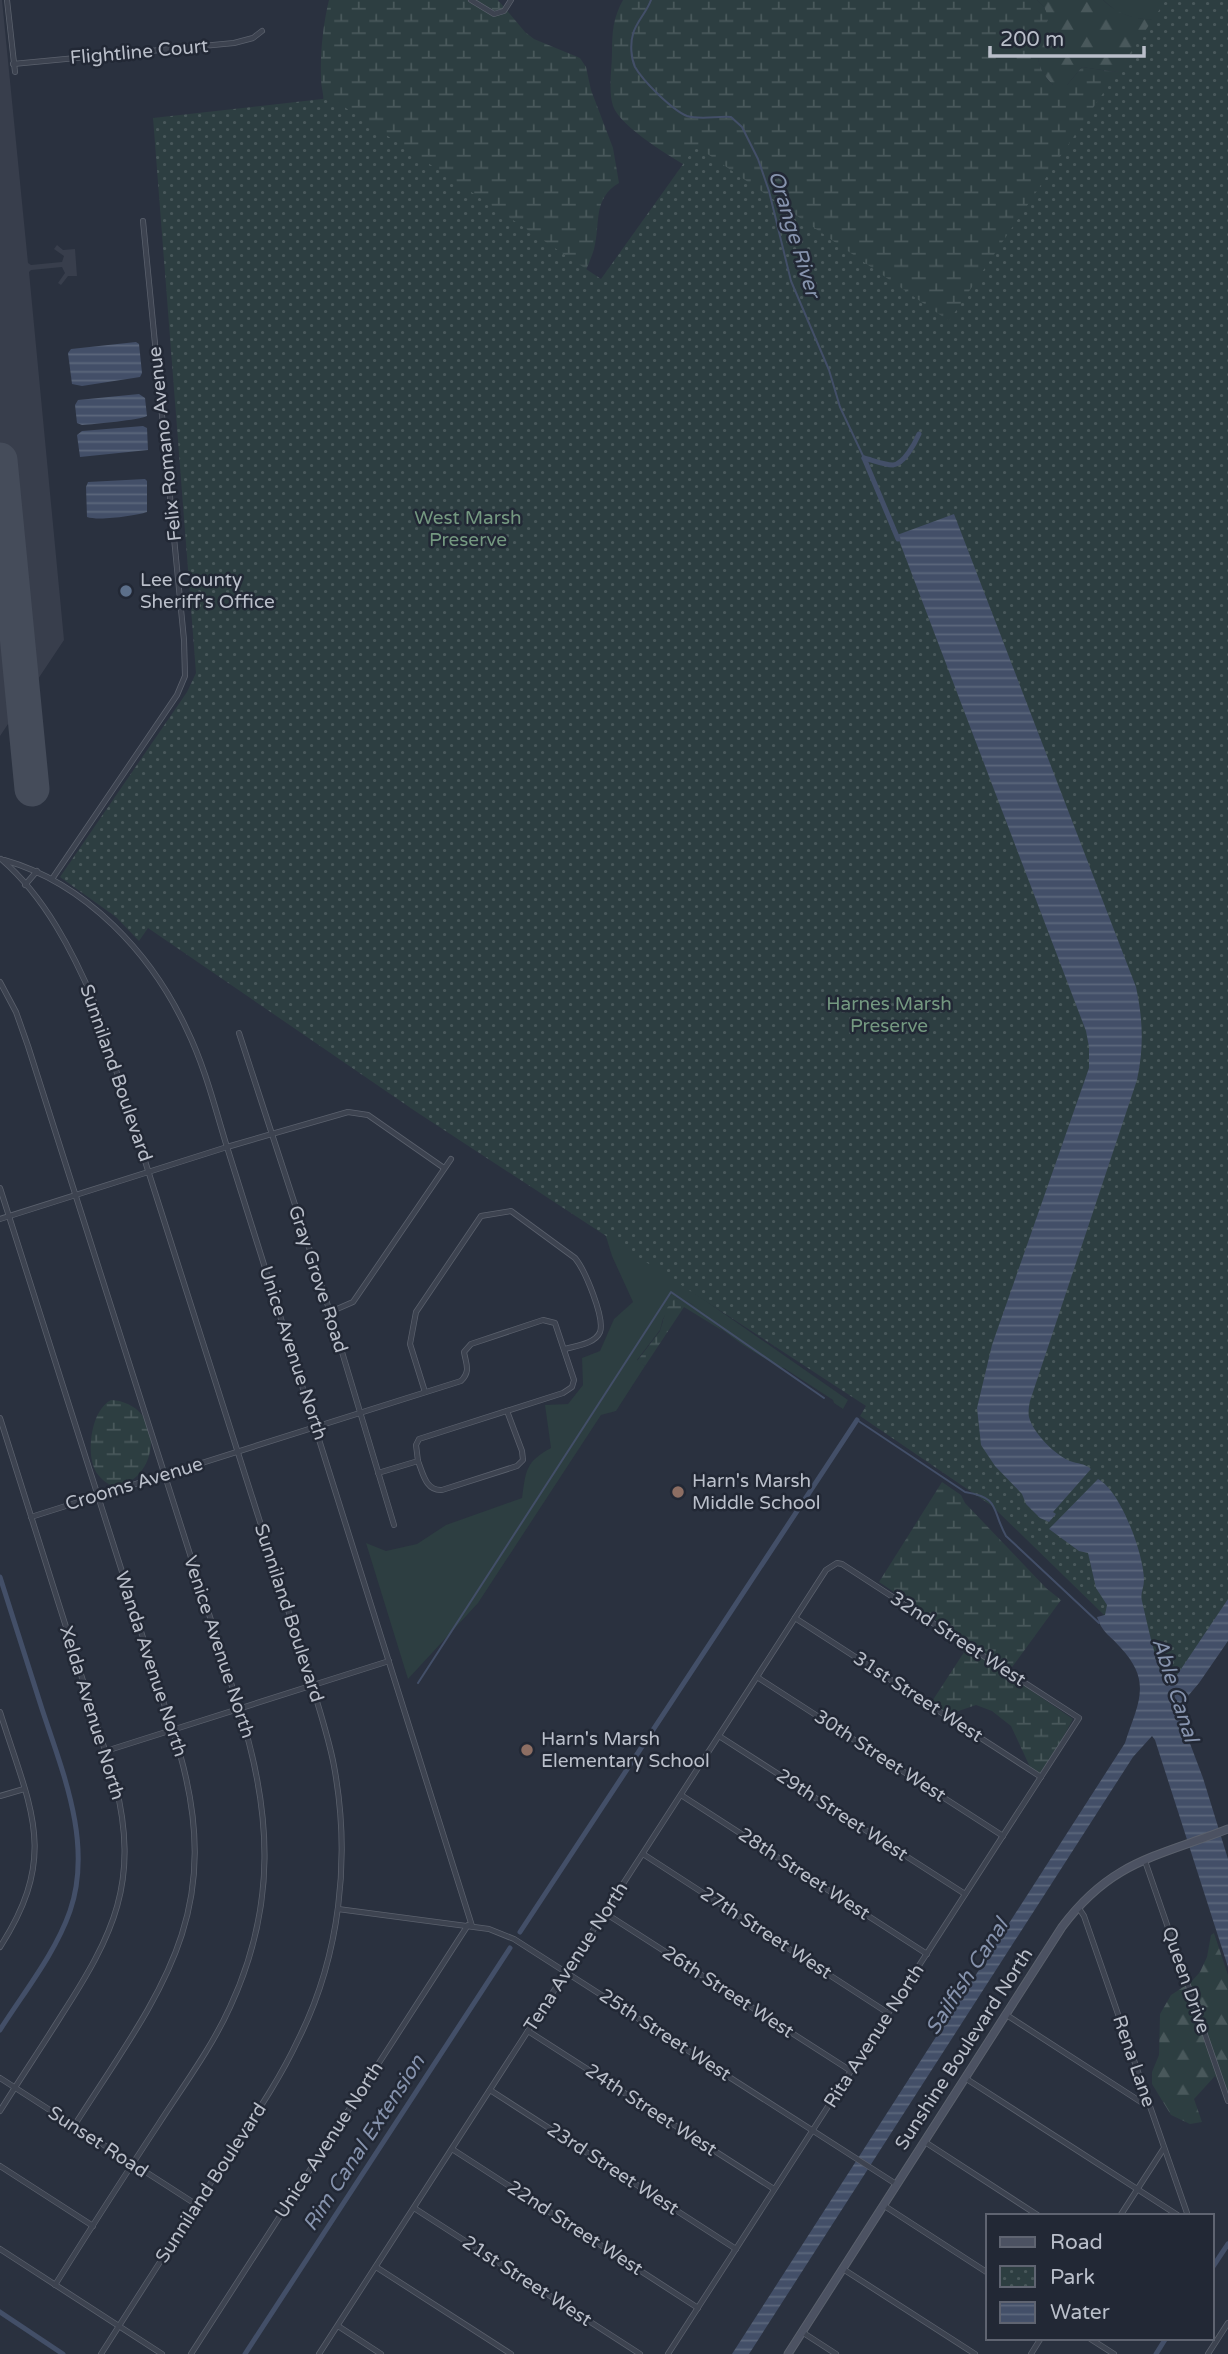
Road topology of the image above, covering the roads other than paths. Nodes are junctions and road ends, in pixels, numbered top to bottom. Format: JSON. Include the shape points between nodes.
{"nodes":[{"id":1,"x":7,"y":0,"type":"edge"},
{"id":2,"x":471,"y":0,"type":"edge"},
{"id":3,"x":511,"y":0,"type":"edge"},
{"id":4,"x":262,"y":31,"type":"dead end"},
{"id":5,"x":13,"y":64,"type":"junction"},
{"id":6,"x":15,"y":72,"type":"dead end"},
{"id":7,"x":144,"y":221,"type":"dead end"},
{"id":8,"x":1,"y":860,"type":"edge"},
{"id":9,"x":37,"y":871,"type":"junction"},
{"id":10,"x":52,"y":879,"type":"junction"},
{"id":11,"x":25,"y":885,"type":"junction"},
{"id":12,"x":0,"y":982,"type":"edge"},
{"id":13,"x":239,"y":1033,"type":"dead end"},
{"id":14,"x":270,"y":1134,"type":"junction"},
{"id":15,"x":227,"y":1147,"type":"junction"},
{"id":16,"x":451,"y":1159,"type":"dead end"},
{"id":17,"x":444,"y":1168,"type":"junction"},
{"id":18,"x":149,"y":1172,"type":"junction"},
{"id":19,"x":0,"y":1188,"type":"edge"},
{"id":20,"x":76,"y":1195,"type":"junction"},
{"id":21,"x":9,"y":1217,"type":"junction"},
{"id":22,"x":0,"y":1219,"type":"edge"},
{"id":23,"x":330,"y":1312,"type":"junction"},
{"id":24,"x":564,"y":1349,"type":"junction"},
{"id":25,"x":425,"y":1392,"type":"junction"},
{"id":26,"x":507,"y":1411,"type":"junction"},
{"id":27,"x":360,"y":1414,"type":"junction"},
{"id":28,"x":0,"y":1418,"type":"edge"},
{"id":29,"x":316,"y":1426,"type":"junction"},
{"id":30,"x":238,"y":1452,"type":"junction"},
{"id":31,"x":418,"y":1461,"type":"junction"},
{"id":32,"x":378,"y":1473,"type":"junction"},
{"id":33,"x":165,"y":1475,"type":"junction"},
{"id":34,"x":98,"y":1495,"type":"junction"},
{"id":35,"x":31,"y":1517,"type":"junction"},
{"id":36,"x":394,"y":1525,"type":"dead end"},
{"id":37,"x":836,"y":1563,"type":"joint"},
{"id":38,"x":795,"y":1618,"type":"junction"},
{"id":39,"x":388,"y":1661,"type":"junction"},
{"id":40,"x":757,"y":1676,"type":"junction"},
{"id":41,"x":312,"y":1685,"type":"junction"},
{"id":42,"x":240,"y":1708,"type":"junction"},
{"id":43,"x":0,"y":1712,"type":"edge"},
{"id":44,"x":1079,"y":1718,"type":"joint"},
{"id":45,"x":173,"y":1730,"type":"junction"},
{"id":46,"x":719,"y":1736,"type":"junction"},
{"id":47,"x":106,"y":1751,"type":"junction"},
{"id":48,"x":1041,"y":1777,"type":"junction"},
{"id":49,"x":24,"y":1788,"type":"junction"},
{"id":50,"x":681,"y":1795,"type":"junction"},
{"id":51,"x":0,"y":1796,"type":"edge"},
{"id":52,"x":1225,"y":1830,"type":"edge"},
{"id":53,"x":1003,"y":1836,"type":"junction"},
{"id":54,"x":643,"y":1854,"type":"junction"},
{"id":55,"x":1144,"y":1859,"type":"junction"},
{"id":56,"x":965,"y":1894,"type":"junction"},
{"id":57,"x":1078,"y":1906,"type":"junction"},
{"id":58,"x":338,"y":1909,"type":"junction"},
{"id":59,"x":605,"y":1913,"type":"junction"},
{"id":60,"x":470,"y":1926,"type":"junction"},
{"id":61,"x":0,"y":1947,"type":"edge"},
{"id":62,"x":927,"y":1954,"type":"junction"},
{"id":63,"x":566,"y":1972,"type":"junction"},
{"id":64,"x":888,"y":2013,"type":"junction"},
{"id":65,"x":1005,"y":2014,"type":"junction"},
{"id":66,"x":528,"y":2031,"type":"junction"},
{"id":67,"x":851,"y":2071,"type":"junction"},
{"id":68,"x":0,"y":2078,"type":"edge"},
{"id":69,"x":964,"y":2078,"type":"junction"},
{"id":70,"x":15,"y":2088,"type":"junction"},
{"id":71,"x":490,"y":2090,"type":"junction"},
{"id":72,"x":1228,"y":2101,"type":"edge"},
{"id":73,"x":1148,"y":2102,"type":"junction"},
{"id":74,"x":0,"y":2110,"type":"edge"},
{"id":75,"x":74,"y":2126,"type":"junction"},
{"id":76,"x":812,"y":2131,"type":"junction"},
{"id":77,"x":923,"y":2141,"type":"junction"},
{"id":78,"x":1164,"y":2148,"type":"junction"},
{"id":79,"x":452,"y":2149,"type":"junction"},
{"id":80,"x":133,"y":2164,"type":"junction"},
{"id":81,"x":0,"y":2166,"type":"edge"},
{"id":82,"x":896,"y":2184,"type":"junction"},
{"id":83,"x":774,"y":2189,"type":"junction"},
{"id":84,"x":1137,"y":2189,"type":"junction"},
{"id":85,"x":197,"y":2205,"type":"junction"},
{"id":86,"x":883,"y":2205,"type":"junction"},
{"id":87,"x":414,"y":2208,"type":"junction"},
{"id":88,"x":1036,"y":2214,"type":"edge"},
{"id":89,"x":1121,"y":2214,"type":"edge"},
{"id":90,"x":1176,"y":2214,"type":"edge"},
{"id":91,"x":1187,"y":2214,"type":"edge"},
{"id":92,"x":93,"y":2226,"type":"junction"},
{"id":93,"x":0,"y":2249,"type":"edge"},
{"id":94,"x":736,"y":2249,"type":"junction"},
{"id":95,"x":376,"y":2267,"type":"junction"},
{"id":96,"x":841,"y":2268,"type":"junction"},
{"id":97,"x":986,"y":2272,"type":"edge"},
{"id":98,"x":55,"y":2285,"type":"junction"},
{"id":99,"x":698,"y":2308,"type":"junction"},
{"id":100,"x":1228,"y":2323,"type":"edge"},
{"id":101,"x":119,"y":2326,"type":"junction"},
{"id":102,"x":338,"y":2326,"type":"junction"},
{"id":103,"x":802,"y":2332,"type":"junction"},
{"id":104,"x":1221,"y":2333,"type":"junction"},
{"id":105,"x":1228,"y":2338,"type":"edge"},
{"id":106,"x":1093,"y":2340,"type":"edge"},
{"id":107,"x":101,"y":2354,"type":"edge"},
{"id":108,"x":162,"y":2354,"type":"edge"},
{"id":109,"x":191,"y":2354,"type":"edge"},
{"id":110,"x":319,"y":2354,"type":"edge"},
{"id":111,"x":381,"y":2354,"type":"edge"},
{"id":112,"x":510,"y":2354,"type":"edge"},
{"id":113,"x":640,"y":2354,"type":"edge"},
{"id":114,"x":668,"y":2354,"type":"edge"},
{"id":115,"x":788,"y":2354,"type":"edge"},
{"id":116,"x":835,"y":2354,"type":"edge"},
{"id":117,"x":975,"y":2354,"type":"edge"},
{"id":118,"x":1114,"y":2354,"type":"edge"},
{"id":119,"x":1208,"y":2354,"type":"edge"}],
"edges":[{"from":1,"to":5,"type":"street"},
{"from":2,"to":3,"type":"street","via":[[494,14],[504,11]]},
{"from":4,"to":5,"type":"street","name":"Flightline Court","via":[[234,43]]},
{"from":5,"to":6,"type":"street"},
{"from":7,"to":10,"type":"street","name":"Felix Romano Avenue","via":[[185,676],[177,695]]},
{"from":8,"to":9,"type":"street","name":"Unice Avenue North"},
{"from":8,"to":11,"type":"street","name":"Sunniland Boulevard"},
{"from":9,"to":10,"type":"street","name":"Unice Avenue North"},
{"from":9,"to":11,"type":"street"},
{"from":10,"to":15,"type":"street","name":"Unice Avenue North","via":[[119,931],[158,978],[188,1031]]},
{"from":11,"to":18,"type":"street","name":"Sunniland Boulevard","via":[[67,945],[91,994]]},
{"from":12,"to":20,"type":"street","name":"Venice Avenue North","via":[[25,1036]]},
{"from":13,"to":14,"type":"street","name":"Gray Grove Road"},
{"from":14,"to":15,"type":"street"},
{"from":14,"to":17,"type":"street","via":[[348,1112],[368,1115]]},
{"from":14,"to":23,"type":"street","name":"Gray Grove Road"},
{"from":15,"to":18,"type":"street"},
{"from":15,"to":29,"type":"street","name":"Unice Avenue North"},
{"from":16,"to":17,"type":"street"},
{"from":17,"to":23,"type":"street","via":[[353,1302]]},
{"from":18,"to":20,"type":"street"},
{"from":18,"to":30,"type":"street","name":"Sunniland Boulevard"},
{"from":19,"to":21,"type":"street","name":"Wanda Avenue North"},
{"from":20,"to":21,"type":"street"},
{"from":20,"to":33,"type":"street","name":"Venice Avenue North"},
{"from":21,"to":22,"type":"street"},
{"from":21,"to":34,"type":"street","name":"Wanda Avenue North"},
{"from":23,"to":27,"type":"street","name":"Gray Grove Road"},
{"from":24,"to":25,"type":"street","name":"Crooms Avenue","via":[[555,1323],[543,1320],[471,1344],[464,1352],[468,1368],[461,1381]]},
{"from":24,"to":25,"type":"street","via":[[594,1340],[600,1332],[582,1267],[511,1212],[481,1216],[416,1312],[410,1344]]},
{"from":24,"to":26,"type":"street","via":[[572,1387]]},
{"from":25,"to":27,"type":"street","name":"Crooms Avenue"},
{"from":26,"to":31,"type":"street","via":[[419,1439]]},
{"from":26,"to":31,"type":"street","via":[[522,1451],[523,1460],[517,1466],[434,1490]]},
{"from":27,"to":29,"type":"street","name":"Crooms Avenue"},
{"from":27,"to":32,"type":"street","name":"Gray Grove Road"},
{"from":28,"to":35,"type":"street","name":"Xelda Avenue North"},
{"from":29,"to":30,"type":"street","name":"Crooms Avenue"},
{"from":29,"to":39,"type":"street","name":"Unice Avenue North"},
{"from":30,"to":33,"type":"street","name":"Crooms Avenue"},
{"from":30,"to":41,"type":"street","name":"Sunniland Boulevard"},
{"from":31,"to":32,"type":"street"},
{"from":32,"to":36,"type":"street","name":"Gray Grove Road"},
{"from":33,"to":34,"type":"street","name":"Crooms Avenue"},
{"from":33,"to":42,"type":"street","name":"Venice Avenue North"},
{"from":34,"to":35,"type":"street","name":"Crooms Avenue"},
{"from":34,"to":45,"type":"street","name":"Wanda Avenue North"},
{"from":35,"to":47,"type":"street","name":"Xelda Avenue North"},
{"from":37,"to":38,"type":"street","name":"Tena Avenue North","via":[[825,1570]]},
{"from":37,"to":44,"type":"street","name":"32nd Street West"},
{"from":38,"to":40,"type":"street","name":"Tena Avenue North"},
{"from":38,"to":48,"type":"street","name":"31st Street West"},
{"from":39,"to":41,"type":"street"},
{"from":39,"to":60,"type":"street","name":"Unice Avenue North"},
{"from":40,"to":46,"type":"street","name":"Tena Avenue North"},
{"from":40,"to":53,"type":"street","name":"30th Street West"},
{"from":41,"to":42,"type":"street"},
{"from":41,"to":58,"type":"street","name":"Sunniland Boulevard","via":[[339,1795]]},
{"from":42,"to":45,"type":"street"},
{"from":42,"to":80,"type":"street","name":"Venice Avenue North","via":[[264,1811],[264,1876],[254,1938],[222,2023]]},
{"from":43,"to":49,"type":"street"},
{"from":44,"to":48,"type":"street","name":"Rita Avenue North"},
{"from":45,"to":47,"type":"street"},
{"from":45,"to":75,"type":"street","name":"Wanda Avenue North","via":[[191,1795],[195,1831],[188,1916],[155,1999]]},
{"from":46,"to":50,"type":"street","name":"Tena Avenue North"},
{"from":46,"to":56,"type":"street","name":"29th Street West"},
{"from":47,"to":70,"type":"street","name":"Xelda Avenue North","via":[[125,1838],[116,1912],[92,1968]]},
{"from":48,"to":53,"type":"street","name":"Rita Avenue North"},
{"from":49,"to":51,"type":"street"},
{"from":49,"to":61,"type":"street","via":[[35,1833],[33,1877],[22,1910]]},
{"from":50,"to":54,"type":"street","name":"Tena Avenue North"},
{"from":50,"to":62,"type":"street","name":"28th Street West"},
{"from":52,"to":55,"type":"street","name":"Sunshine Boulevard North"},
{"from":53,"to":56,"type":"street","name":"Rita Avenue North"},
{"from":54,"to":59,"type":"street","name":"Tena Avenue North"},
{"from":54,"to":64,"type":"street","name":"27th Street West"},
{"from":55,"to":57,"type":"street","name":"Sunshine Boulevard North","via":[[1104,1882]]},
{"from":55,"to":72,"type":"street","name":"Queen Drive"},
{"from":56,"to":62,"type":"street","name":"Rita Avenue North"},
{"from":57,"to":65,"type":"street","name":"Sunshine Boulevard North"},
{"from":57,"to":73,"type":"street","name":"Rena Lane"},
{"from":58,"to":60,"type":"street","name":"25th Street West"},
{"from":58,"to":85,"type":"street","name":"Sunniland Boulevard","via":[[323,1977],[300,2038]]},
{"from":59,"to":63,"type":"street","name":"Tena Avenue North"},
{"from":59,"to":67,"type":"street","name":"26th Street West"},
{"from":60,"to":63,"type":"street","name":"25th Street West","via":[[507,1935]]},
{"from":60,"to":109,"type":"street","name":"Unice Avenue North"},
{"from":62,"to":64,"type":"street","name":"Rita Avenue North"},
{"from":63,"to":66,"type":"street","name":"Tena Avenue North"},
{"from":63,"to":76,"type":"street","name":"25th Street West"},
{"from":64,"to":67,"type":"street","name":"Rita Avenue North"},
{"from":65,"to":69,"type":"street","name":"Sunshine Boulevard North"},
{"from":65,"to":73,"type":"street","via":[[1140,2102]]},
{"from":66,"to":71,"type":"street","name":"Tena Avenue North"},
{"from":66,"to":83,"type":"street","name":"24th Street West"},
{"from":67,"to":76,"type":"street","name":"Rita Avenue North"},
{"from":68,"to":70,"type":"street","name":"Sunset Road"},
{"from":69,"to":77,"type":"street","name":"Sunshine Boulevard North"},
{"from":69,"to":84,"type":"street"},
{"from":70,"to":74,"type":"street","name":"Xelda Avenue North"},
{"from":70,"to":75,"type":"street","name":"Sunset Road"},
{"from":71,"to":79,"type":"street","name":"Tena Avenue North"},
{"from":71,"to":94,"type":"street","name":"23rd Street West"},
{"from":73,"to":78,"type":"street","name":"Rena Lane"},
{"from":75,"to":80,"type":"street","name":"Sunset Road"},
{"from":76,"to":82,"type":"street","name":"25th Street West"},
{"from":76,"to":83,"type":"street","name":"Rita Avenue North"},
{"from":77,"to":82,"type":"street","name":"Sunshine Boulevard North"},
{"from":77,"to":88,"type":"street"},
{"from":78,"to":84,"type":"street"},
{"from":78,"to":91,"type":"street","name":"Rena Lane"},
{"from":79,"to":87,"type":"street","name":"Tena Avenue North"},
{"from":79,"to":99,"type":"street","name":"22nd Street West"},
{"from":80,"to":85,"type":"street","name":"Sunset Road"},
{"from":80,"to":92,"type":"street","name":"Venice Avenue North"},
{"from":81,"to":92,"type":"street"},
{"from":82,"to":86,"type":"street","name":"Sunshine Boulevard North"},
{"from":83,"to":94,"type":"street","name":"Rita Avenue North"},
{"from":84,"to":89,"type":"street"},
{"from":84,"to":90,"type":"street"},
{"from":85,"to":101,"type":"street","name":"Sunniland Boulevard"},
{"from":86,"to":96,"type":"street","name":"Sunshine Boulevard North"},
{"from":86,"to":97,"type":"street"},
{"from":87,"to":95,"type":"street","name":"Tena Avenue North"},
{"from":87,"to":113,"type":"street","name":"21st Street West"},
{"from":92,"to":98,"type":"street","name":"Venice Avenue North"},
{"from":93,"to":98,"type":"street"},
{"from":94,"to":99,"type":"street","name":"Rita Avenue North"},
{"from":95,"to":102,"type":"street","name":"Tena Avenue North"},
{"from":95,"to":112,"type":"street"},
{"from":96,"to":103,"type":"street","name":"Sunshine Boulevard North"},
{"from":96,"to":117,"type":"street"},
{"from":98,"to":101,"type":"street"},
{"from":99,"to":114,"type":"street","name":"Rita Avenue North"},
{"from":100,"to":104,"type":"street"},
{"from":101,"to":107,"type":"street","name":"Sunniland Boulevard"},
{"from":101,"to":108,"type":"street"},
{"from":102,"to":110,"type":"street","name":"Tena Avenue North"},
{"from":102,"to":111,"type":"street"},
{"from":103,"to":115,"type":"street","name":"Sunshine Boulevard North"},
{"from":103,"to":116,"type":"street"},
{"from":104,"to":105,"type":"street"},
{"from":104,"to":119,"type":"street"},
{"from":106,"to":118,"type":"street"}]}
